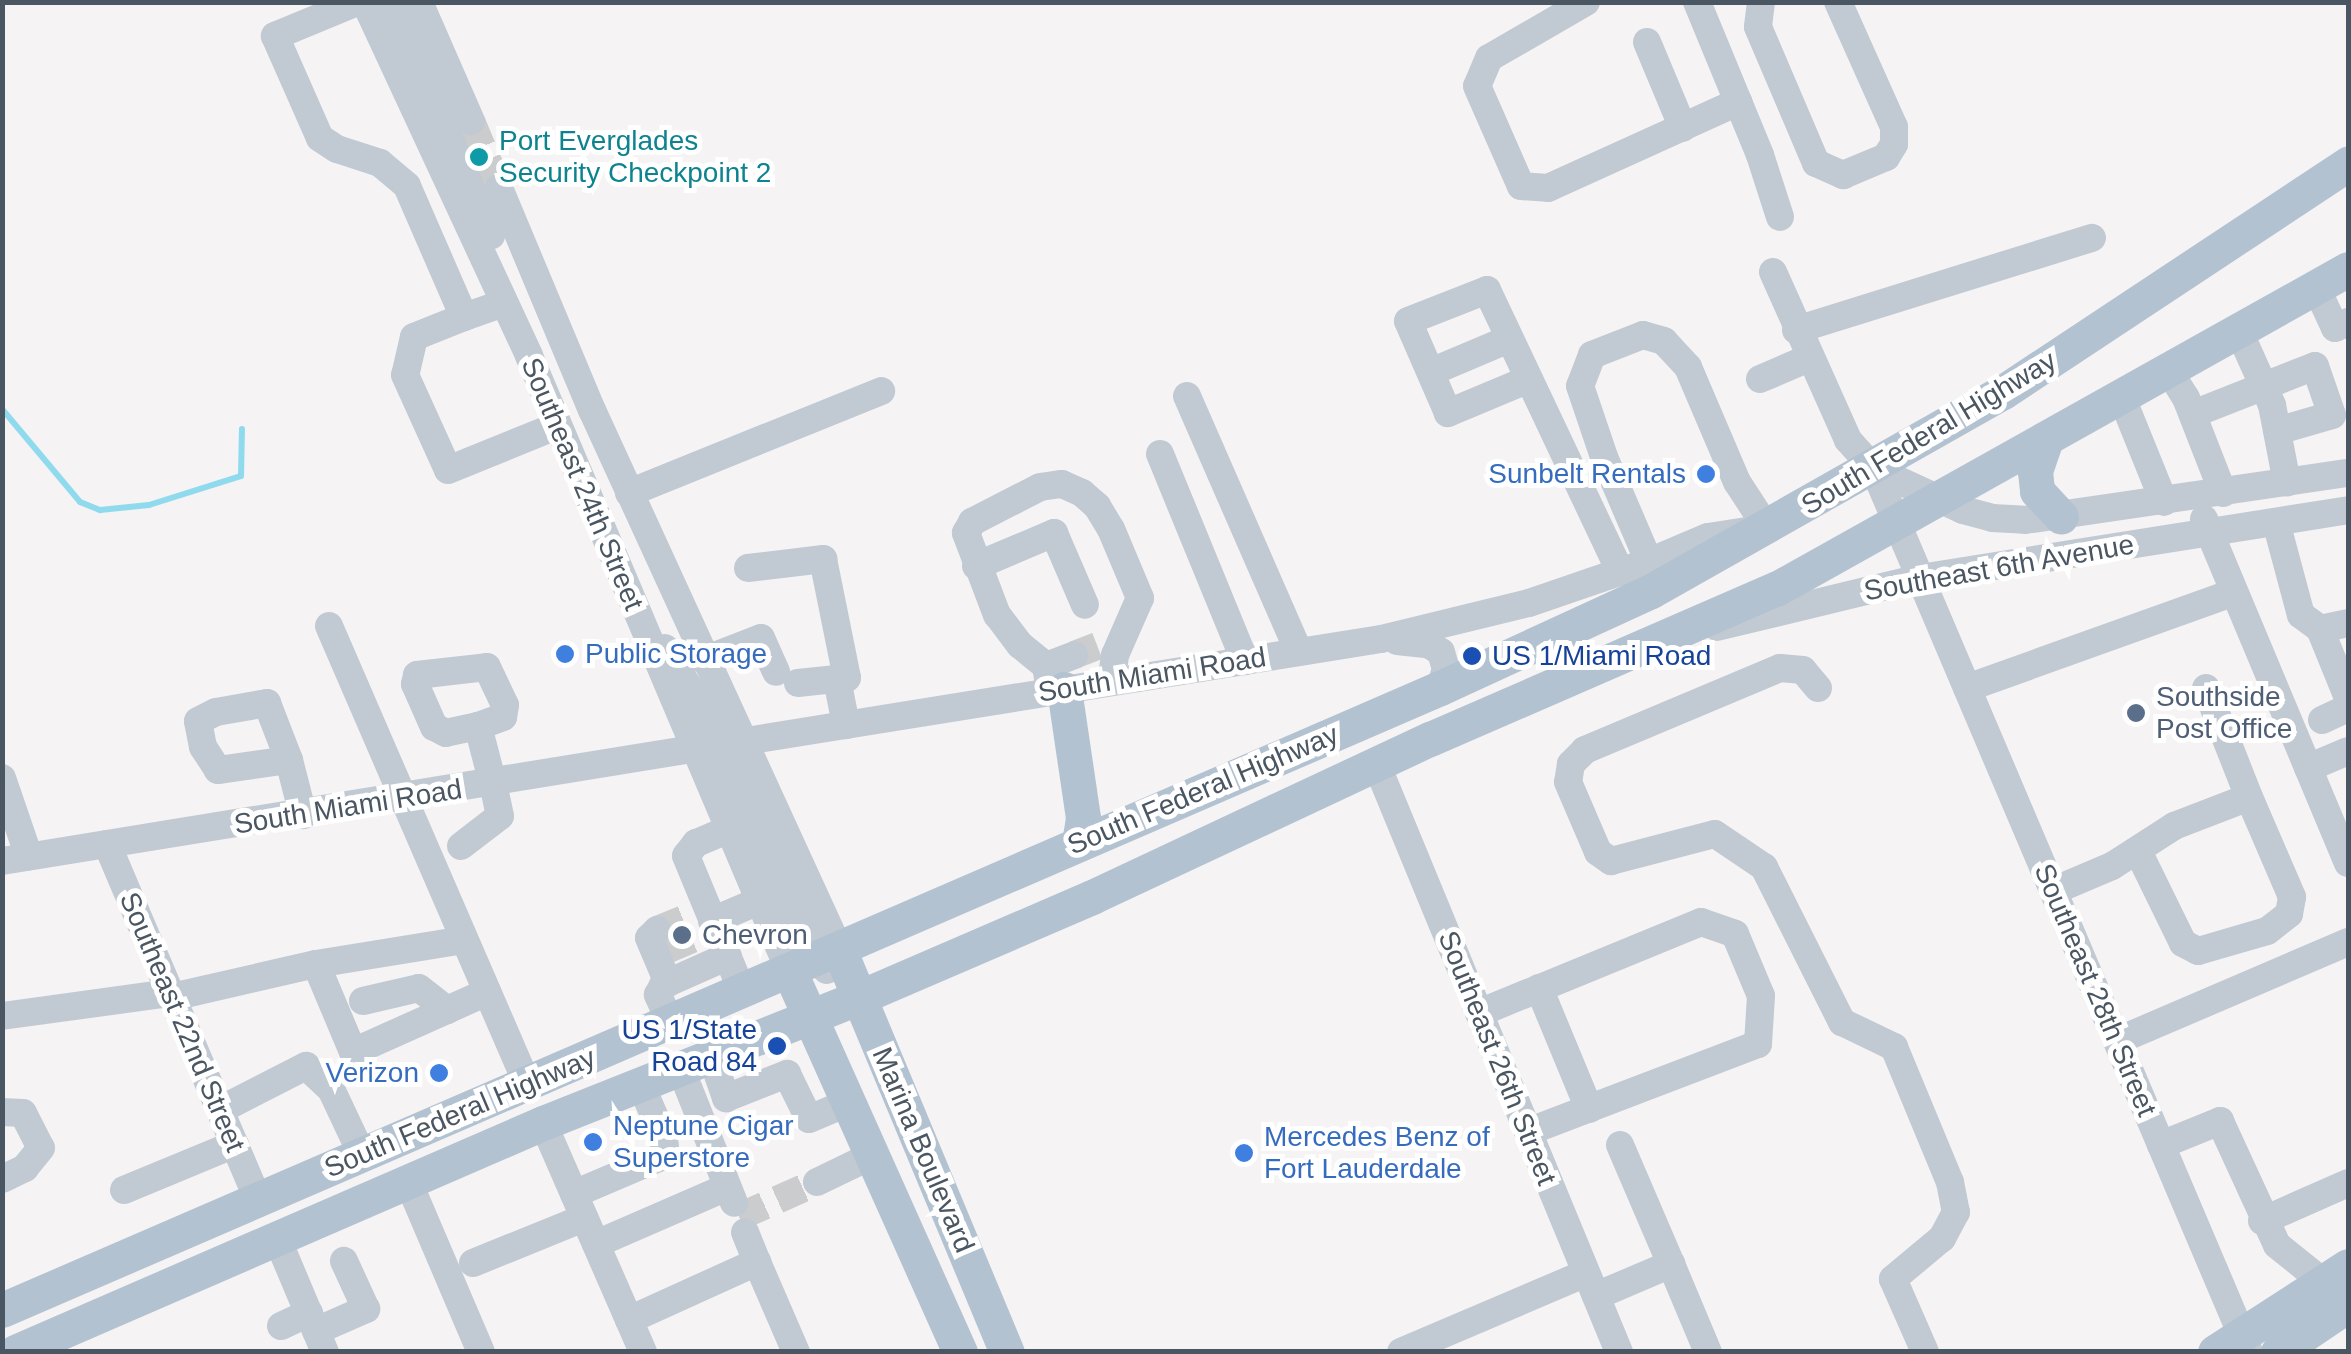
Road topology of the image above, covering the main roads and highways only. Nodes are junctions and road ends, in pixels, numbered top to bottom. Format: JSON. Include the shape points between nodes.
{"nodes":[{"id":1,"x":2348,"y":164,"type":"edge"},
{"id":2,"x":2348,"y":269,"type":"edge"},
{"id":3,"x":2045,"y":442,"type":"junction"},
{"id":4,"x":2060,"y":518,"type":"road end"},
{"id":5,"x":1053,"y":682,"type":"road end"},
{"id":6,"x":1440,"y":688,"type":"junction"},
{"id":7,"x":1376,"y":764,"type":"junction"},
{"id":8,"x":1078,"y":844,"type":"junction"},
{"id":9,"x":814,"y":960,"type":"junction"},
{"id":10,"x":860,"y":997,"type":"junction"},
{"id":11,"x":809,"y":1017,"type":"junction"},
{"id":12,"x":304,"y":1181,"type":"junction"},
{"id":13,"x":258,"y":1200,"type":"junction"},
{"id":14,"x":277,"y":1238,"type":"junction"},
{"id":15,"x":233,"y":1258,"type":"junction"},
{"id":16,"x":2340,"y":1284,"type":"edge"},
{"id":17,"x":2,"y":1310,"type":"edge"},
{"id":18,"x":2235,"y":1346,"type":"edge"},
{"id":19,"x":15,"y":1352,"type":"edge"},
{"id":20,"x":960,"y":1352,"type":"edge"},
{"id":21,"x":1007,"y":1352,"type":"edge"},
{"id":22,"x":2278,"y":1352,"type":"edge"}],
"edges":[{"from":1,"to":6,"type":"main road","name":"South Federal Highway","via":[[2070,349],[1874,469],[1651,592]]},
{"from":2,"to":3,"type":"main road","name":"South Federal Highway"},
{"from":3,"to":4,"type":"main road","via":[[2034,471],[2037,491]]},
{"from":3,"to":7,"type":"main road","name":"South Federal Highway","via":[[1778,588]]},
{"from":5,"to":8,"type":"main road","via":[[1083,818]]},
{"from":6,"to":7,"type":"main road","via":[[1397,728]]},
{"from":6,"to":8,"type":"main road","name":"South Federal Highway"},
{"from":7,"to":10,"type":"main road","name":"South Federal Highway"},
{"from":8,"to":9,"type":"main road","name":"South Federal Highway"},
{"from":9,"to":10,"type":"main road","name":"Marina Boulevard"},
{"from":9,"to":11,"type":"main road","name":"Marina Boulevard"},
{"from":9,"to":12,"type":"main road","name":"South Federal Highway"},
{"from":10,"to":11,"type":"main road","name":"South Federal Highway"},
{"from":10,"to":21,"type":"main road","name":"Marina Boulevard"},
{"from":11,"to":14,"type":"main road","name":"South Federal Highway"},
{"from":11,"to":20,"type":"main road","name":"Marina Boulevard"},
{"from":12,"to":13,"type":"main road","name":"South Federal Highway"},
{"from":12,"to":14,"type":"main road"},
{"from":13,"to":15,"type":"main road"},
{"from":13,"to":17,"type":"main road","name":"South Federal Highway"},
{"from":14,"to":15,"type":"main road","name":"South Federal Highway"},
{"from":15,"to":19,"type":"main road","name":"South Federal Highway"},
{"from":16,"to":18,"type":"main road"},
{"from":16,"to":22,"type":"main road"}]}
